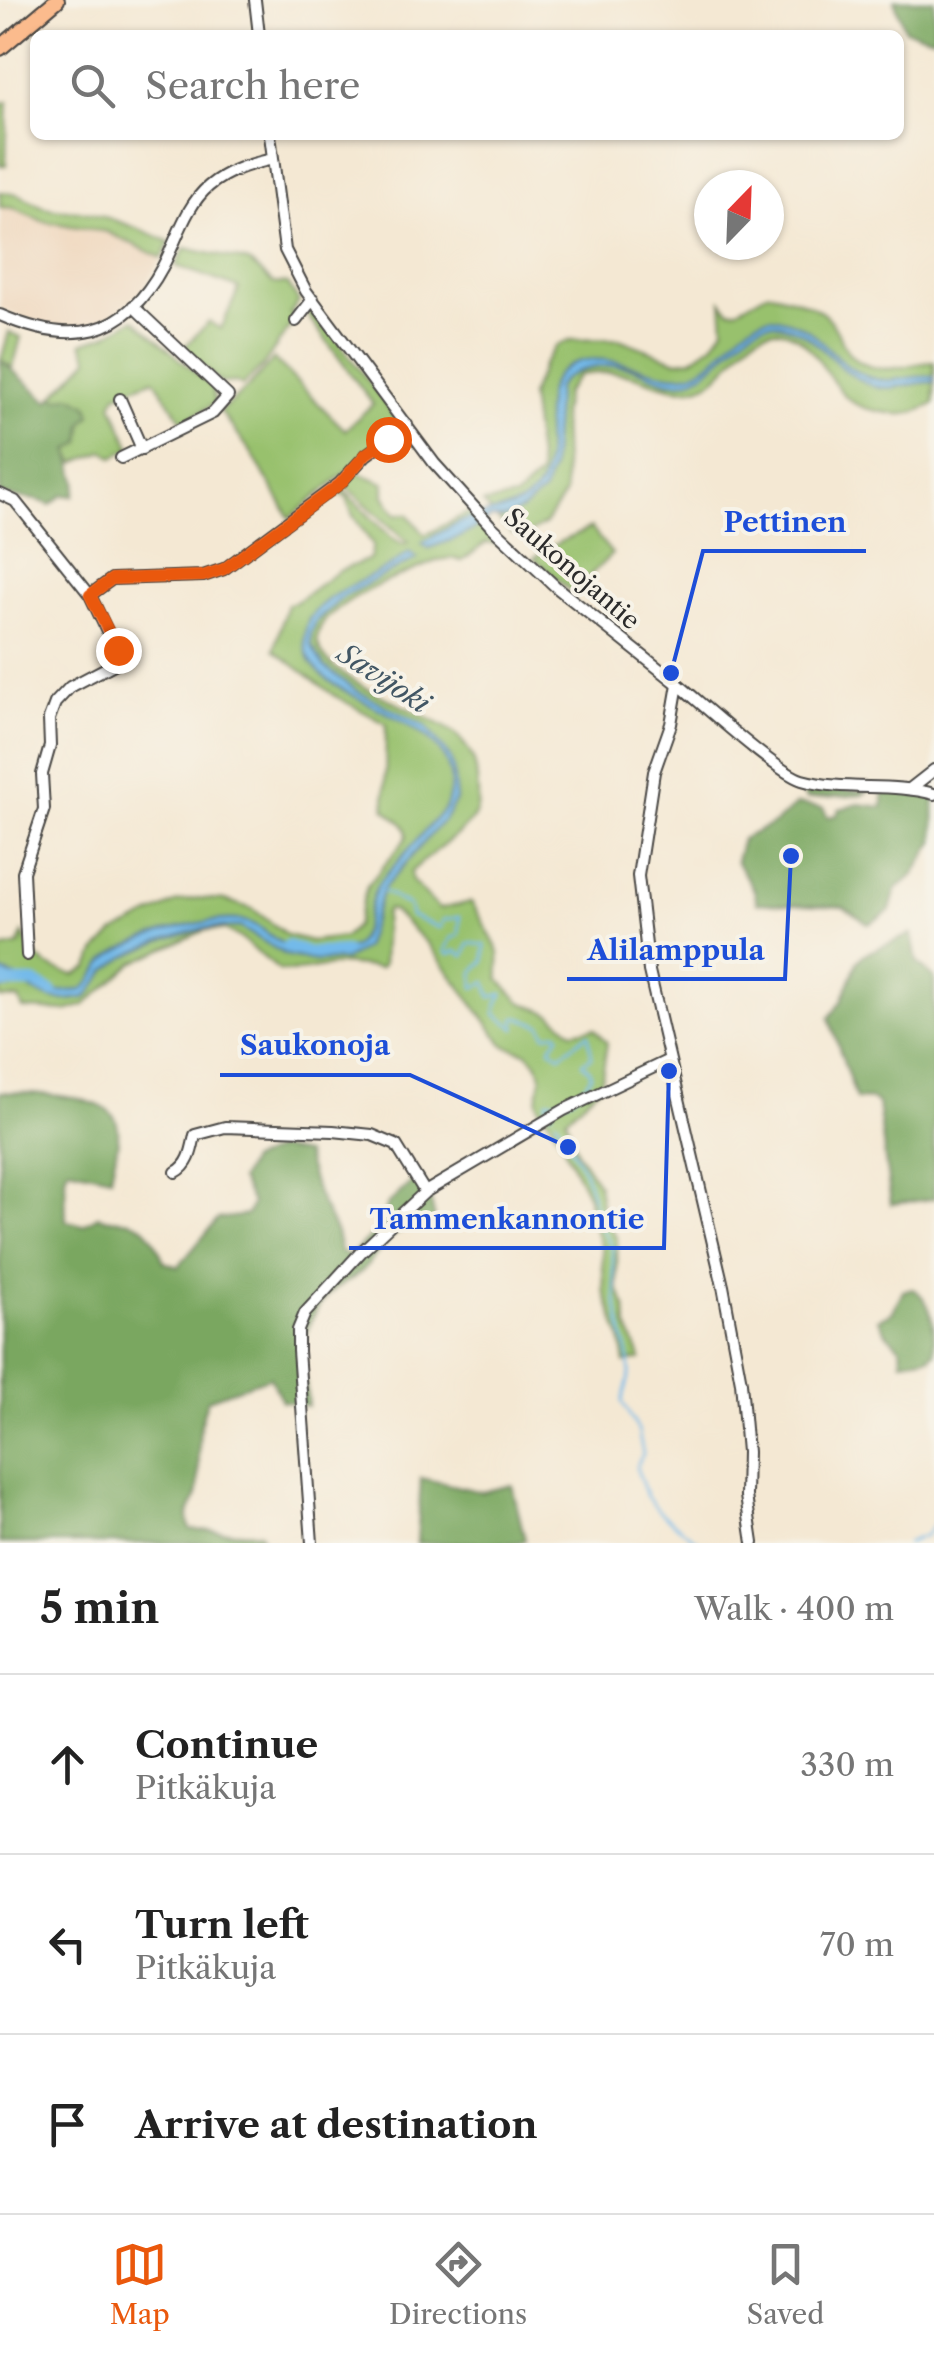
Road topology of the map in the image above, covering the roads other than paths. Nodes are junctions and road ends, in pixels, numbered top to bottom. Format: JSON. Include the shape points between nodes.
{"nodes":[{"id":1,"x":57,"y":0,"type":"edge"},
{"id":2,"x":254,"y":0,"type":"edge"},
{"id":3,"x":257,"y":30,"type":"edge"},
{"id":4,"x":0,"y":48,"type":"edge"},
{"id":5,"x":271,"y":140,"type":"edge"},
{"id":6,"x":273,"y":159,"type":"junction"},
{"id":7,"x":312,"y":300,"type":"junction"},
{"id":8,"x":133,"y":306,"type":"junction"},
{"id":9,"x":0,"y":316,"type":"edge"},
{"id":10,"x":296,"y":321,"type":"dead end"},
{"id":11,"x":120,"y":399,"type":"dead end"},
{"id":12,"x":407,"y":426,"type":"junction"},
{"id":13,"x":142,"y":449,"type":"junction"},
{"id":14,"x":121,"y":458,"type":"dead end"},
{"id":15,"x":0,"y":494,"type":"edge"},
{"id":16,"x":90,"y":595,"type":"junction"},
{"id":17,"x":678,"y":684,"type":"junction"},
{"id":18,"x":934,"y":770,"type":"edge"},
{"id":19,"x":911,"y":788,"type":"junction"},
{"id":20,"x":934,"y":794,"type":"edge"},
{"id":21,"x":26,"y":954,"type":"dead end"},
{"id":22,"x":669,"y":1060,"type":"junction"},
{"id":23,"x":176,"y":1172,"type":"dead end"},
{"id":24,"x":425,"y":1192,"type":"junction"},
{"id":25,"x":312,"y":1543,"type":"edge"},
{"id":26,"x":753,"y":1543,"type":"edge"}],
"edges":[{"from":1,"to":4,"type":"highway"},
{"from":2,"to":3,"type":"street"},
{"from":5,"to":6,"type":"street","name":"Saukonojantie"},
{"from":6,"to":7,"type":"street","name":"Saukonojantie","via":[[285,250]]},
{"from":6,"to":8,"type":"street","via":[[228,173],[202,193]]},
{"from":7,"to":10,"type":"street"},
{"from":7,"to":12,"type":"street","name":"Saukonojantie"},
{"from":8,"to":9,"type":"street","via":[[76,334],[41,331]]},
{"from":8,"to":13,"type":"street","via":[[228,396],[213,413]]},
{"from":11,"to":13,"type":"street"},
{"from":12,"to":16,"type":"street","via":[[224,569],[203,576],[112,579]]},
{"from":12,"to":17,"type":"street","name":"Saukonojantie","via":[[490,525]]},
{"from":13,"to":14,"type":"street"},
{"from":15,"to":16,"type":"street","via":[[15,501]]},
{"from":16,"to":21,"type":"street","via":[[118,654],[114,664],[61,696],[48,719],[44,809],[23,872]]},
{"from":17,"to":19,"type":"street","name":"Saukonojantie","via":[[792,776]]},
{"from":17,"to":22,"type":"street","via":[[654,772],[638,876]]},
{"from":18,"to":19,"type":"street"},
{"from":19,"to":20,"type":"street","name":"Saukonojantie"},
{"from":22,"to":24,"type":"street","via":[[554,1116]]},
{"from":22,"to":26,"type":"street","via":[[741,1382]]},
{"from":23,"to":24,"type":"street","via":[[184,1168],[195,1135],[212,1130],[353,1132],[396,1145]]},
{"from":24,"to":25,"type":"street","via":[[319,1296],[298,1330]]}]}
